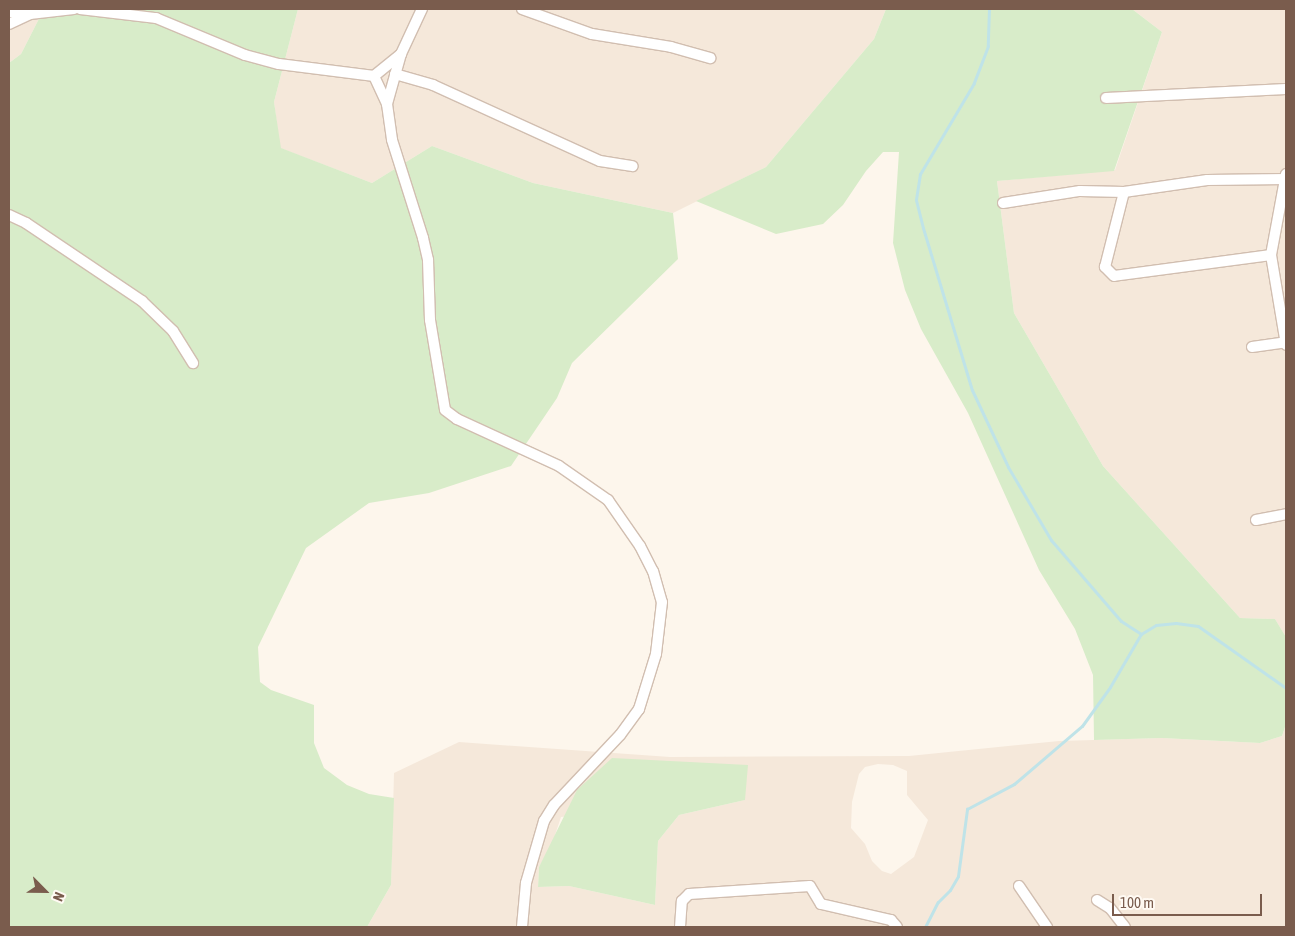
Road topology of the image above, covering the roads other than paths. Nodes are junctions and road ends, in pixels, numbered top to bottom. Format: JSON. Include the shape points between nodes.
{"nodes":[{"id":1,"x":74,"y":9,"type":"edge"},
{"id":2,"x":80,"y":9,"type":"edge"},
{"id":3,"x":422,"y":9,"type":"edge"},
{"id":4,"x":522,"y":9,"type":"edge"},
{"id":5,"x":9,"y":12,"type":"edge"},
{"id":6,"x":30,"y":14,"type":"junction"},
{"id":7,"x":9,"y":24,"type":"edge"},
{"id":8,"x":401,"y":54,"type":"junction"},
{"id":9,"x":710,"y":58,"type":"dead end"},
{"id":10,"x":395,"y":74,"type":"junction"},
{"id":11,"x":374,"y":76,"type":"junction"},
{"id":12,"x":1286,"y":89,"type":"edge"},
{"id":13,"x":1106,"y":98,"type":"dead end"},
{"id":14,"x":387,"y":104,"type":"junction"},
{"id":15,"x":634,"y":166,"type":"dead end"},
{"id":16,"x":1286,"y":177,"type":"edge"},
{"id":17,"x":1124,"y":192,"type":"junction"},
{"id":18,"x":1003,"y":203,"type":"dead end"},
{"id":19,"x":9,"y":215,"type":"edge"},
{"id":20,"x":1272,"y":255,"type":"junction"},
{"id":21,"x":1286,"y":344,"type":"edge"},
{"id":22,"x":1252,"y":347,"type":"dead end"},
{"id":23,"x":193,"y":363,"type":"dead end"},
{"id":24,"x":1286,"y":514,"type":"edge"},
{"id":25,"x":1256,"y":520,"type":"dead end"},
{"id":26,"x":1019,"y":886,"type":"dead end"},
{"id":27,"x":1097,"y":900,"type":"dead end"},
{"id":28,"x":522,"y":927,"type":"edge"},
{"id":29,"x":680,"y":927,"type":"edge"},
{"id":30,"x":897,"y":927,"type":"edge"},
{"id":31,"x":1047,"y":927,"type":"edge"},
{"id":32,"x":1125,"y":927,"type":"edge"}],
"edges":[{"from":1,"to":6,"type":"street"},
{"from":2,"to":11,"type":"street","via":[[156,18],[245,55],[279,64]]},
{"from":3,"to":8,"type":"street"},
{"from":4,"to":9,"type":"street","via":[[592,34],[671,47]]},
{"from":5,"to":6,"type":"street"},
{"from":6,"to":7,"type":"street"},
{"from":8,"to":10,"type":"street"},
{"from":8,"to":11,"type":"street"},
{"from":10,"to":14,"type":"street"},
{"from":10,"to":15,"type":"street","via":[[433,85],[600,161]]},
{"from":11,"to":14,"type":"street"},
{"from":12,"to":13,"type":"street"},
{"from":14,"to":28,"type":"street","via":[[392,140],[428,260],[430,320],[445,410],[457,420],[553,463],[608,500],[640,546],[653,571],[662,602],[656,654],[639,709],[620,735],[554,804],[544,821],[526,883]]},
{"from":16,"to":17,"type":"street","via":[[1208,180]]},
{"from":16,"to":20,"type":"street"},
{"from":17,"to":18,"type":"street","via":[[1080,191]]},
{"from":17,"to":20,"type":"street","via":[[1105,267],[1114,276]]},
{"from":19,"to":23,"type":"street","via":[[26,223],[142,301],[173,331]]},
{"from":20,"to":21,"type":"street"},
{"from":21,"to":22,"type":"street"},
{"from":24,"to":25,"type":"street"},
{"from":26,"to":31,"type":"street"},
{"from":27,"to":32,"type":"street","via":[[1110,908]]},
{"from":29,"to":30,"type":"street","via":[[682,901],[689,894],[810,886],[821,904],[891,920]]}]}
